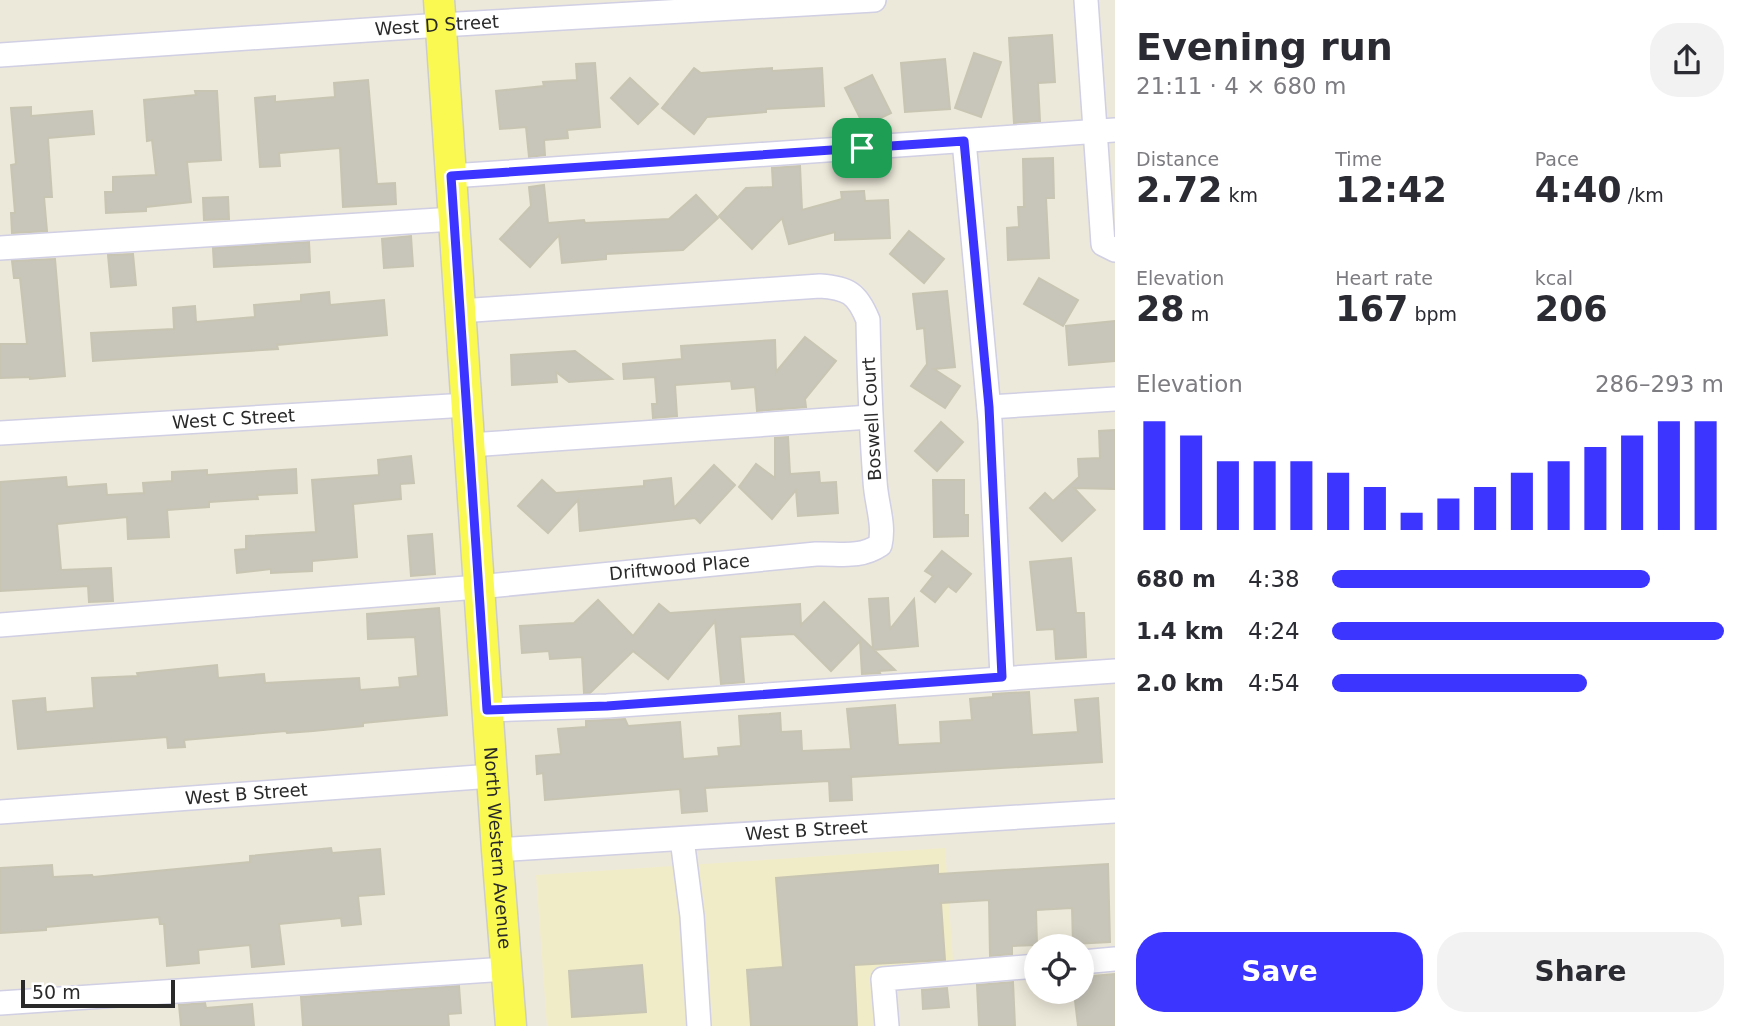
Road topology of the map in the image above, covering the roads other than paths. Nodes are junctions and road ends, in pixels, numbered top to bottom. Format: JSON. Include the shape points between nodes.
{"nodes":[{"id":1,"x":874,"y":0,"type":"edge"},
{"id":2,"x":1086,"y":0,"type":"edge"},
{"id":3,"x":440,"y":12,"type":"edge"},
{"id":4,"x":0,"y":55,"type":"edge"},
{"id":5,"x":1105,"y":131,"type":"edge"},
{"id":6,"x":964,"y":141,"type":"junction"},
{"id":7,"x":451,"y":176,"type":"junction"},
{"id":8,"x":454,"y":219,"type":"junction"},
{"id":9,"x":0,"y":248,"type":"edge"},
{"id":10,"x":1115,"y":250,"type":"edge"},
{"id":11,"x":460,"y":311,"type":"junction"},
{"id":12,"x":1115,"y":399,"type":"edge"},
{"id":13,"x":467,"y":405,"type":"junction"},
{"id":14,"x":989,"y":407,"type":"junction"},
{"id":15,"x":870,"y":417,"type":"junction"},
{"id":16,"x":0,"y":433,"type":"edge"},
{"id":17,"x":470,"y":445,"type":"junction"},
{"id":18,"x":880,"y":545,"type":"joint"},
{"id":19,"x":478,"y":587,"type":"junction"},
{"id":20,"x":0,"y":625,"type":"edge"},
{"id":21,"x":1115,"y":670,"type":"edge"},
{"id":22,"x":1002,"y":677,"type":"junction"},
{"id":23,"x":487,"y":710,"type":"junction"},
{"id":24,"x":492,"y":776,"type":"junction"},
{"id":25,"x":1115,"y":811,"type":"edge"},
{"id":26,"x":0,"y":812,"type":"edge"},
{"id":27,"x":682,"y":839,"type":"junction"},
{"id":28,"x":497,"y":850,"type":"junction"},
{"id":29,"x":1115,"y":959,"type":"edge"},
{"id":30,"x":1094,"y":961,"type":"edge"},
{"id":31,"x":1024,"y":967,"type":"edge"},
{"id":32,"x":506,"y":969,"type":"junction"},
{"id":33,"x":0,"y":1003,"type":"edge"},
{"id":34,"x":511,"y":1026,"type":"edge"},
{"id":35,"x":699,"y":1026,"type":"edge"},
{"id":36,"x":887,"y":1026,"type":"edge"}],
"edges":[{"from":1,"to":3,"type":"street","name":"West D Street"},
{"from":2,"to":5,"type":"street"},
{"from":3,"to":4,"type":"street","name":"West D Street"},
{"from":3,"to":7,"type":"main road","name":"North Western Avenue"},
{"from":5,"to":6,"type":"street"},
{"from":5,"to":10,"type":"street","via":[[1103,244]]},
{"from":6,"to":7,"type":"street"},
{"from":6,"to":14,"type":"street"},
{"from":7,"to":8,"type":"main road","name":"North Western Avenue"},
{"from":8,"to":9,"type":"street"},
{"from":8,"to":11,"type":"main road","name":"North Western Avenue"},
{"from":11,"to":13,"type":"main road","name":"North Western Avenue"},
{"from":11,"to":15,"type":"street","name":"Boswell Court","via":[[839,288],[854,295],[867,320]]},
{"from":12,"to":14,"type":"street"},
{"from":13,"to":16,"type":"street","name":"West C Street"},
{"from":13,"to":17,"type":"main road","name":"North Western Avenue"},
{"from":14,"to":22,"type":"street"},
{"from":15,"to":17,"type":"street"},
{"from":15,"to":18,"type":"street","name":"Boswell Court","via":[[883,531]]},
{"from":17,"to":19,"type":"main road","name":"North Western Avenue"},
{"from":18,"to":19,"type":"street","name":"Driftwood Place","via":[[853,555],[816,554]]},
{"from":19,"to":20,"type":"street","name":"Driftwood Place"},
{"from":19,"to":23,"type":"main road","name":"North Western Avenue"},
{"from":21,"to":22,"type":"street"},
{"from":22,"to":23,"type":"street","via":[[607,706]]},
{"from":23,"to":24,"type":"main road","name":"North Western Avenue"},
{"from":24,"to":26,"type":"street","name":"West B Street"},
{"from":24,"to":28,"type":"main road","name":"North Western Avenue"},
{"from":25,"to":27,"type":"street","name":"West B Street"},
{"from":27,"to":28,"type":"street","name":"West B Street"},
{"from":27,"to":35,"type":"street"},
{"from":28,"to":32,"type":"main road","name":"North Western Avenue"},
{"from":29,"to":30,"type":"street"},
{"from":31,"to":36,"type":"street","via":[[883,979]]},
{"from":32,"to":33,"type":"street"},
{"from":32,"to":34,"type":"main road","name":"North Western Avenue"}]}
